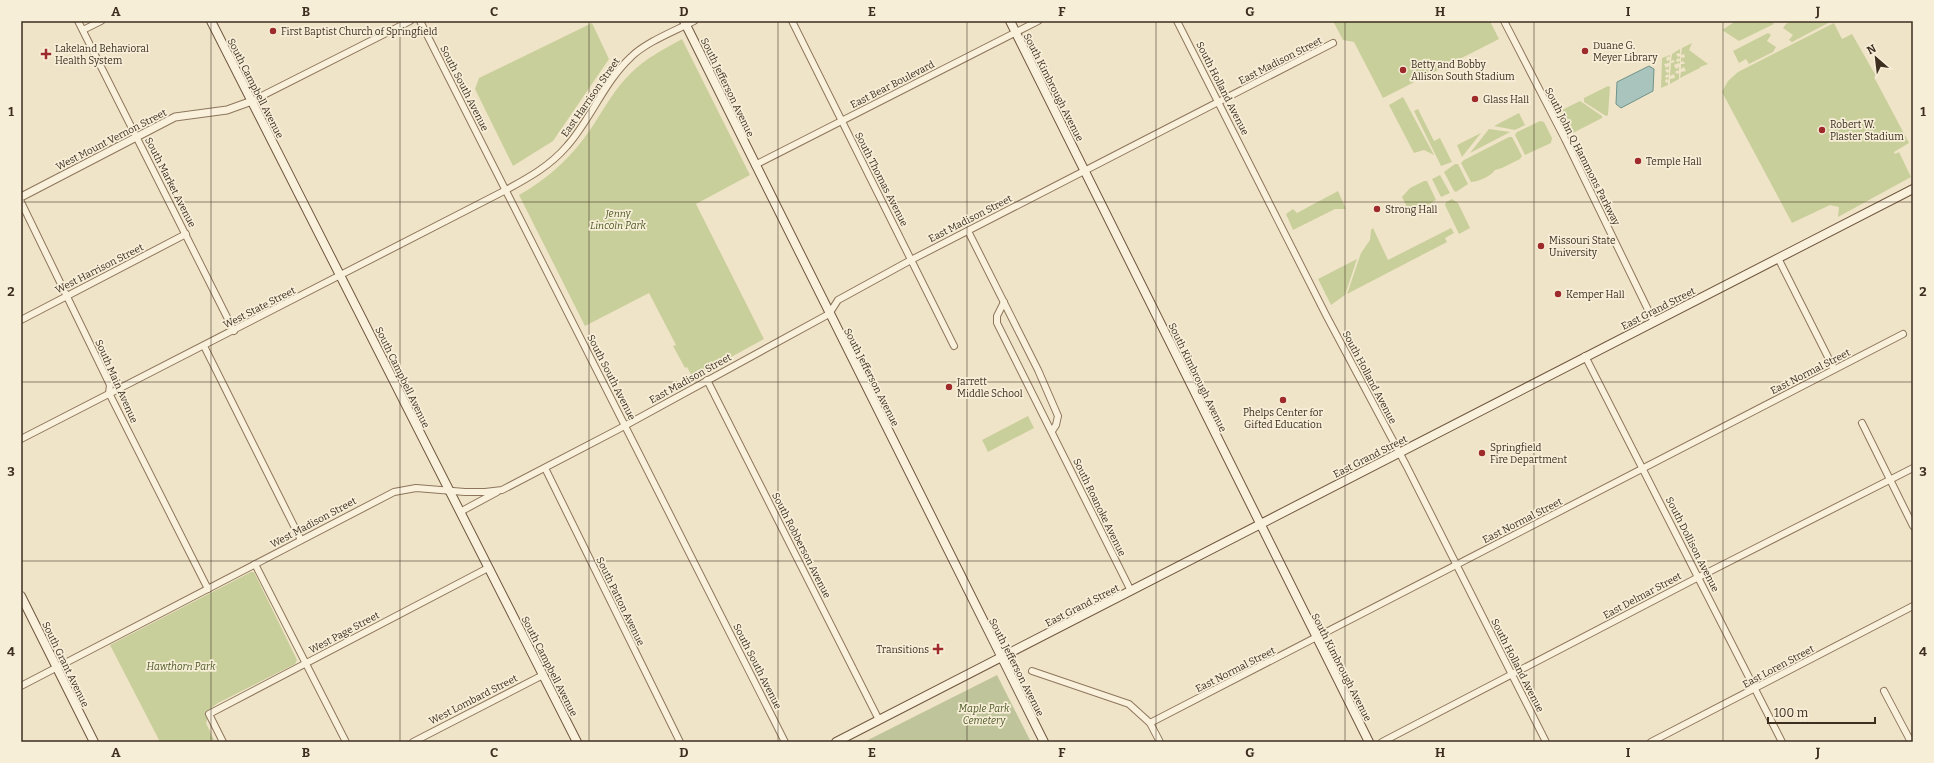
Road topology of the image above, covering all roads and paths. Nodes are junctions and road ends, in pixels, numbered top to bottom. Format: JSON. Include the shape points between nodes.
{"nodes":[{"id":1,"x":78,"y":21,"type":"edge"},
{"id":2,"x":101,"y":21,"type":"edge"},
{"id":3,"x":212,"y":21,"type":"edge"},
{"id":4,"x":410,"y":21,"type":"edge"},
{"id":5,"x":420,"y":21,"type":"edge"},
{"id":6,"x":694,"y":21,"type":"edge"},
{"id":7,"x":792,"y":21,"type":"edge"},
{"id":8,"x":1010,"y":21,"type":"edge"},
{"id":9,"x":1038,"y":21,"type":"edge"},
{"id":10,"x":1177,"y":21,"type":"edge"},
{"id":11,"x":1504,"y":21,"type":"edge"},
{"id":12,"x":685,"y":23,"type":"edge"},
{"id":13,"x":82,"y":30,"type":"junction"},
{"id":14,"x":1016,"y":32,"type":"junction"},
{"id":15,"x":1333,"y":43,"type":"dead end"},
{"id":16,"x":252,"y":101,"type":"junction"},
{"id":17,"x":1219,"y":102,"type":"junction"},
{"id":18,"x":842,"y":122,"type":"junction"},
{"id":19,"x":136,"y":136,"type":"junction"},
{"id":20,"x":755,"y":166,"type":"junction"},
{"id":21,"x":1085,"y":172,"type":"junction"},
{"id":22,"x":1913,"y":188,"type":"edge"},
{"id":23,"x":506,"y":190,"type":"junction"},
{"id":24,"x":21,"y":197,"type":"edge"},
{"id":25,"x":21,"y":202,"type":"edge"},
{"id":26,"x":968,"y":230,"type":"junction"},
{"id":27,"x":186,"y":234,"type":"junction"},
{"id":28,"x":1778,"y":258,"type":"junction"},
{"id":29,"x":911,"y":260,"type":"junction"},
{"id":30,"x":342,"y":275,"type":"junction"},
{"id":31,"x":67,"y":297,"type":"junction"},
{"id":32,"x":1004,"y":302,"type":"junction"},
{"id":33,"x":829,"y":314,"type":"junction"},
{"id":34,"x":21,"y":320,"type":"edge"},
{"id":35,"x":1654,"y":322,"type":"junction"},
{"id":36,"x":234,"y":331,"type":"junction"},
{"id":37,"x":1904,"y":334,"type":"dead end"},
{"id":38,"x":204,"y":346,"type":"junction"},
{"id":39,"x":954,"y":346,"type":"dead end"},
{"id":40,"x":1586,"y":356,"type":"junction"},
{"id":41,"x":1834,"y":369,"type":"junction"},
{"id":42,"x":707,"y":380,"type":"junction"},
{"id":43,"x":109,"y":394,"type":"junction"},
{"id":44,"x":1862,"y":423,"type":"dead end"},
{"id":45,"x":625,"y":425,"type":"junction"},
{"id":46,"x":1052,"y":431,"type":"junction"},
{"id":47,"x":21,"y":439,"type":"edge"},
{"id":48,"x":1400,"y":452,"type":"junction"},
{"id":49,"x":545,"y":468,"type":"junction"},
{"id":50,"x":1644,"y":468,"type":"junction"},
{"id":51,"x":1913,"y":468,"type":"edge"},
{"id":52,"x":1890,"y":480,"type":"junction"},
{"id":53,"x":449,"y":490,"type":"junction"},
{"id":54,"x":502,"y":490,"type":"junction"},
{"id":55,"x":460,"y":512,"type":"junction"},
{"id":56,"x":1259,"y":525,"type":"junction"},
{"id":57,"x":1913,"y":526,"type":"edge"},
{"id":58,"x":301,"y":540,"type":"junction"},
{"id":59,"x":255,"y":564,"type":"junction"},
{"id":60,"x":1457,"y":565,"type":"junction"},
{"id":61,"x":488,"y":568,"type":"junction"},
{"id":62,"x":1699,"y":577,"type":"junction"},
{"id":63,"x":208,"y":589,"type":"junction"},
{"id":64,"x":1131,"y":591,"type":"junction"},
{"id":65,"x":21,"y":596,"type":"edge"},
{"id":66,"x":1913,"y":606,"type":"edge"},
{"id":67,"x":1316,"y":638,"type":"junction"},
{"id":68,"x":1001,"y":657,"type":"junction"},
{"id":69,"x":306,"y":664,"type":"junction"},
{"id":70,"x":57,"y":667,"type":"junction"},
{"id":71,"x":1032,"y":671,"type":"dead end"},
{"id":72,"x":1512,"y":674,"type":"junction"},
{"id":73,"x":543,"y":675,"type":"junction"},
{"id":74,"x":21,"y":686,"type":"edge"},
{"id":75,"x":1755,"y":689,"type":"junction"},
{"id":76,"x":1884,"y":691,"type":"dead end"},
{"id":77,"x":879,"y":720,"type":"junction"},
{"id":78,"x":1150,"y":723,"type":"junction"},
{"id":79,"x":94,"y":742,"type":"edge"},
{"id":80,"x":223,"y":742,"type":"edge"},
{"id":81,"x":346,"y":742,"type":"edge"},
{"id":82,"x":413,"y":742,"type":"edge"},
{"id":83,"x":577,"y":742,"type":"edge"},
{"id":84,"x":680,"y":742,"type":"edge"},
{"id":85,"x":785,"y":742,"type":"edge"},
{"id":86,"x":836,"y":742,"type":"edge"},
{"id":87,"x":1044,"y":742,"type":"edge"},
{"id":88,"x":1160,"y":742,"type":"edge"},
{"id":89,"x":1369,"y":742,"type":"edge"},
{"id":90,"x":1382,"y":742,"type":"edge"},
{"id":91,"x":1546,"y":742,"type":"edge"},
{"id":92,"x":1651,"y":742,"type":"edge"},
{"id":93,"x":1782,"y":742,"type":"edge"},
{"id":94,"x":1910,"y":742,"type":"edge"}],
"edges":[{"from":1,"to":13,"type":"street","name":"South Market Avenue"},
{"from":2,"to":13,"type":"street"},
{"from":3,"to":16,"type":"main road","name":"South Campbell Avenue"},
{"from":4,"to":16,"type":"street","name":"West Mount Vernon Street"},
{"from":5,"to":23,"type":"street","name":"South South Avenue"},
{"from":6,"to":12,"type":"street","name":"East Harrison Street"},
{"from":7,"to":18,"type":"street","name":"South Thomas Avenue"},
{"from":8,"to":14,"type":"main road","name":"South Kimbrough Avenue"},
{"from":9,"to":14,"type":"street","name":"East Bear Boulevard"},
{"from":10,"to":17,"type":"street","name":"South Holland Avenue"},
{"from":11,"to":35,"type":"street","name":"South John Q Hammons Parkway"},
{"from":12,"to":20,"type":"main road","name":"South Jefferson Avenue"},
{"from":12,"to":23,"type":"street","name":"East Harrison Street","via":[[631,57],[605,89],[567,146],[544,168]]},
{"from":13,"to":19,"type":"street","name":"South Market Avenue"},
{"from":14,"to":18,"type":"street","name":"East Bear Boulevard"},
{"from":14,"to":21,"type":"main road","name":"South Kimbrough Avenue"},
{"from":15,"to":17,"type":"street","name":"East Madison Street"},
{"from":16,"to":19,"type":"street","name":"West Mount Vernon Street","via":[[227,110],[175,117]]},
{"from":16,"to":30,"type":"main road","name":"South Campbell Avenue"},
{"from":17,"to":21,"type":"street","name":"East Madison Street"},
{"from":17,"to":48,"type":"street","name":"South Holland Avenue","via":[[1327,317]]},
{"from":18,"to":20,"type":"street","name":"East Bear Boulevard"},
{"from":18,"to":29,"type":"street","name":"South Thomas Avenue"},
{"from":19,"to":24,"type":"street","name":"West Mount Vernon Street"},
{"from":19,"to":27,"type":"street","name":"South Market Avenue"},
{"from":20,"to":33,"type":"main road","name":"South Jefferson Avenue"},
{"from":21,"to":26,"type":"street","name":"East Madison Street"},
{"from":21,"to":56,"type":"main road","name":"South Kimbrough Avenue"},
{"from":22,"to":28,"type":"main road","name":"East Grand Street"},
{"from":23,"to":30,"type":"street","name":"West State Street"},
{"from":23,"to":45,"type":"street","name":"South South Avenue"},
{"from":25,"to":31,"type":"street","name":"South Main Avenue"},
{"from":26,"to":29,"type":"street","name":"East Madison Street"},
{"from":26,"to":32,"type":"street"},
{"from":27,"to":31,"type":"street","name":"West Harrison Street"},
{"from":27,"to":36,"type":"street","name":"South Market Avenue"},
{"from":28,"to":35,"type":"main road","name":"East Grand Street"},
{"from":28,"to":41,"type":"street"},
{"from":29,"to":33,"type":"street","name":"East Madison Street","via":[[838,300]]},
{"from":29,"to":39,"type":"street","name":"South Thomas Avenue"},
{"from":30,"to":36,"type":"street","name":"West State Street"},
{"from":30,"to":53,"type":"main road","name":"South Campbell Avenue"},
{"from":31,"to":34,"type":"street","name":"West Harrison Street"},
{"from":31,"to":43,"type":"street","name":"South Main Avenue","via":[[110,385]]},
{"from":32,"to":46,"type":"street","via":[[1058,416]]},
{"from":32,"to":46,"type":"street","name":"South Roanoke Avenue","via":[[997,316],[997,323]]},
{"from":33,"to":42,"type":"street","name":"East Madison Street"},
{"from":33,"to":68,"type":"main road","name":"South Jefferson Avenue"},
{"from":35,"to":40,"type":"main road","name":"East Grand Street"},
{"from":36,"to":38,"type":"street","name":"West State Street"},
{"from":37,"to":41,"type":"street","name":"East Normal Street"},
{"from":38,"to":43,"type":"street","name":"West State Street"},
{"from":38,"to":58,"type":"street"},
{"from":40,"to":48,"type":"main road","name":"East Grand Street"},
{"from":40,"to":50,"type":"street","name":"South Dollison Avenue"},
{"from":41,"to":50,"type":"street","name":"East Normal Street"},
{"from":42,"to":45,"type":"street","name":"East Madison Street"},
{"from":42,"to":77,"type":"street","name":"South Robberson Avenue"},
{"from":43,"to":47,"type":"street","name":"West State Street"},
{"from":43,"to":63,"type":"street","name":"South Main Avenue"},
{"from":44,"to":52,"type":"street"},
{"from":45,"to":49,"type":"street","name":"West Madison Street"},
{"from":45,"to":85,"type":"street","name":"South South Avenue"},
{"from":46,"to":64,"type":"street","name":"South Roanoke Avenue"},
{"from":48,"to":56,"type":"main road","name":"East Grand Street"},
{"from":48,"to":60,"type":"street","name":"South Holland Avenue"},
{"from":49,"to":54,"type":"street","name":"West Madison Street"},
{"from":49,"to":84,"type":"street","name":"South Patton Avenue"},
{"from":50,"to":60,"type":"street","name":"East Normal Street"},
{"from":50,"to":62,"type":"street","name":"South Dollison Avenue"},
{"from":51,"to":52,"type":"street","name":"East Delmar Street"},
{"from":52,"to":57,"type":"street"},
{"from":52,"to":62,"type":"street","name":"East Delmar Street"},
{"from":53,"to":54,"type":"street","name":"West Madison Street"},
{"from":53,"to":55,"type":"main road","name":"South Campbell Avenue"},
{"from":53,"to":58,"type":"street","name":"West Madison Street","via":[[416,488],[394,492]]},
{"from":54,"to":55,"type":"street"},
{"from":55,"to":61,"type":"main road","name":"South Campbell Avenue"},
{"from":56,"to":64,"type":"main road","name":"East Grand Street"},
{"from":56,"to":67,"type":"main road","name":"South Kimbrough Avenue"},
{"from":58,"to":59,"type":"street","name":"West Madison Street"},
{"from":59,"to":63,"type":"street","name":"West Madison Street"},
{"from":59,"to":69,"type":"street"},
{"from":60,"to":67,"type":"street","name":"East Normal Street"},
{"from":60,"to":72,"type":"street","name":"South Holland Avenue"},
{"from":61,"to":69,"type":"street","name":"West Page Street"},
{"from":61,"to":73,"type":"main road","name":"South Campbell Avenue"},
{"from":62,"to":72,"type":"street","name":"East Delmar Street"},
{"from":62,"to":75,"type":"street","name":"South Dollison Avenue"},
{"from":63,"to":70,"type":"street","name":"West Madison Street"},
{"from":64,"to":68,"type":"main road","name":"East Grand Street"},
{"from":65,"to":70,"type":"main road","name":"South Grant Avenue"},
{"from":66,"to":75,"type":"street","name":"East Loren Street"},
{"from":67,"to":78,"type":"street","name":"East Normal Street"},
{"from":67,"to":89,"type":"main road","name":"South Kimbrough Avenue"},
{"from":68,"to":77,"type":"main road","name":"East Grand Street"},
{"from":68,"to":87,"type":"main road","name":"South Jefferson Avenue"},
{"from":69,"to":80,"type":"street","name":"West Page Street","via":[[209,714]]},
{"from":69,"to":81,"type":"street"},
{"from":70,"to":74,"type":"street","name":"West Madison Street"},
{"from":70,"to":79,"type":"main road","name":"South Grant Avenue"},
{"from":71,"to":78,"type":"street","via":[[1129,704]]},
{"from":72,"to":90,"type":"street","name":"East Delmar Street"},
{"from":72,"to":91,"type":"street","name":"South Holland Avenue"},
{"from":73,"to":82,"type":"street","name":"West Lombard Street"},
{"from":73,"to":83,"type":"main road","name":"South Campbell Avenue"},
{"from":75,"to":92,"type":"street","name":"East Loren Street"},
{"from":75,"to":93,"type":"street","name":"South Dollison Avenue"},
{"from":76,"to":94,"type":"street"},
{"from":77,"to":86,"type":"main road","name":"East Grand Street"},
{"from":78,"to":88,"type":"street"}]}
